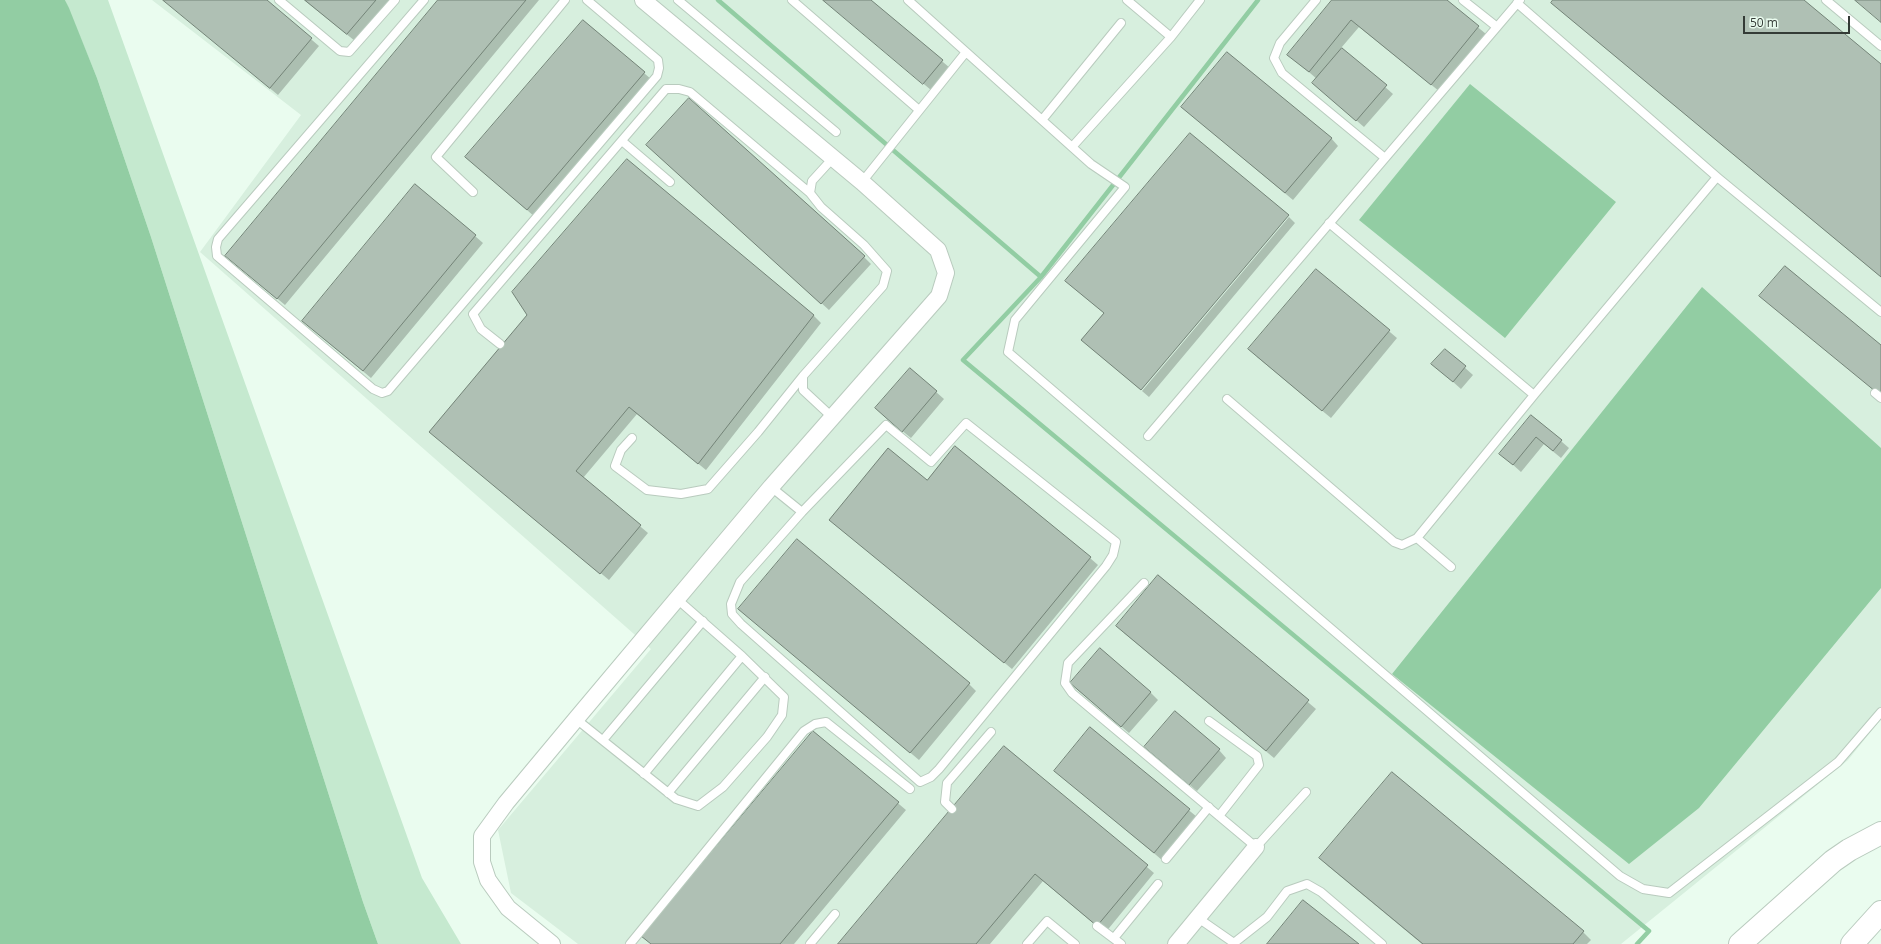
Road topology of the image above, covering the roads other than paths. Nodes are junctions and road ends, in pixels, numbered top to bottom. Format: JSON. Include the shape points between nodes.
{"nodes":[{"id":1,"x":279,"y":0,"type":"edge"},
{"id":2,"x":395,"y":0,"type":"edge"},
{"id":3,"x":424,"y":0,"type":"edge"},
{"id":4,"x":565,"y":0,"type":"edge"},
{"id":5,"x":587,"y":0,"type":"edge"},
{"id":6,"x":643,"y":0,"type":"edge"},
{"id":7,"x":678,"y":0,"type":"edge"},
{"id":8,"x":792,"y":0,"type":"edge"},
{"id":9,"x":908,"y":0,"type":"edge"},
{"id":10,"x":1128,"y":0,"type":"edge"},
{"id":11,"x":1200,"y":0,"type":"edge"},
{"id":12,"x":1316,"y":0,"type":"edge"},
{"id":13,"x":1463,"y":0,"type":"edge"},
{"id":14,"x":1826,"y":0,"type":"edge"},
{"id":15,"x":1518,"y":2,"type":"edge"},
{"id":16,"x":1121,"y":23,"type":"dead end"},
{"id":17,"x":1497,"y":27,"type":"junction"},
{"id":18,"x":1171,"y":37,"type":"junction"},
{"id":19,"x":1881,"y":46,"type":"edge"},
{"id":20,"x":966,"y":52,"type":"junction"},
{"id":21,"x":919,"y":110,"type":"junction"},
{"id":22,"x":1042,"y":120,"type":"junction"},
{"id":23,"x":836,"y":132,"type":"dead end"},
{"id":24,"x":622,"y":141,"type":"junction"},
{"id":25,"x":1072,"y":147,"type":"junction"},
{"id":26,"x":833,"y":158,"type":"junction"},
{"id":27,"x":1385,"y":158,"type":"junction"},
{"id":28,"x":1717,"y":177,"type":"junction"},
{"id":29,"x":670,"y":182,"type":"dead end"},
{"id":30,"x":862,"y":182,"type":"junction"},
{"id":31,"x":473,"y":192,"type":"dead end"},
{"id":32,"x":810,"y":192,"type":"junction"},
{"id":33,"x":1329,"y":223,"type":"junction"},
{"id":34,"x":1881,"y":312,"type":"edge"},
{"id":35,"x":500,"y":344,"type":"dead end"},
{"id":36,"x":803,"y":376,"type":"junction"},
{"id":37,"x":1534,"y":395,"type":"junction"},
{"id":38,"x":1227,"y":399,"type":"dead end"},
{"id":39,"x":832,"y":418,"type":"junction"},
{"id":40,"x":1148,"y":436,"type":"dead end"},
{"id":41,"x":632,"y":438,"type":"dead end"},
{"id":42,"x":771,"y":487,"type":"junction"},
{"id":43,"x":802,"y":512,"type":"junction"},
{"id":44,"x":1417,"y":538,"type":"junction"},
{"id":45,"x":1450,"y":567,"type":"dead end"},
{"id":46,"x":1144,"y":583,"type":"dead end"},
{"id":47,"x":677,"y":599,"type":"junction"},
{"id":48,"x":702,"y":621,"type":"junction"},
{"id":49,"x":742,"y":656,"type":"junction"},
{"id":50,"x":765,"y":677,"type":"junction"},
{"id":51,"x":1881,"y":712,"type":"edge"},
{"id":52,"x":576,"y":719,"type":"junction"},
{"id":53,"x":1209,"y":722,"type":"dead end"},
{"id":54,"x":991,"y":732,"type":"dead end"},
{"id":55,"x":603,"y":740,"type":"junction"},
{"id":56,"x":644,"y":774,"type":"junction"},
{"id":57,"x":910,"y":788,"type":"dead end"},
{"id":58,"x":668,"y":792,"type":"junction"},
{"id":59,"x":1306,"y":792,"type":"dead end"},
{"id":60,"x":1209,"y":807,"type":"junction"},
{"id":61,"x":952,"y":808,"type":"dead end"},
{"id":62,"x":1219,"y":816,"type":"junction"},
{"id":63,"x":1881,"y":833,"type":"edge"},
{"id":64,"x":1256,"y":847,"type":"junction"},
{"id":65,"x":1166,"y":859,"type":"dead end"},
{"id":66,"x":1158,"y":884,"type":"dead end"},
{"id":67,"x":1881,"y":912,"type":"edge"},
{"id":68,"x":835,"y":914,"type":"dead end"},
{"id":69,"x":1198,"y":918,"type":"junction"},
{"id":70,"x":1097,"y":926,"type":"dead end"},
{"id":71,"x":1114,"y":938,"type":"junction"},
{"id":72,"x":552,"y":944,"type":"edge"},
{"id":73,"x":630,"y":944,"type":"edge"},
{"id":74,"x":810,"y":944,"type":"edge"},
{"id":75,"x":1027,"y":944,"type":"edge"},
{"id":76,"x":1075,"y":944,"type":"edge"},
{"id":77,"x":1121,"y":944,"type":"edge"},
{"id":78,"x":1176,"y":944,"type":"edge"},
{"id":79,"x":1232,"y":944,"type":"edge"},
{"id":80,"x":1382,"y":944,"type":"edge"},
{"id":81,"x":1740,"y":944,"type":"edge"},
{"id":82,"x":1852,"y":944,"type":"edge"}],
"edges":[{"from":1,"to":2,"type":"lane","via":[[340,51],[349,52]]},
{"from":3,"to":5,"type":"lane","via":[[218,239],[216,247],[217,256],[373,389],[382,393],[388,391],[657,76],[658,60]]},
{"from":4,"to":31,"type":"lane","via":[[436,157]]},
{"from":6,"to":26,"type":"street"},
{"from":7,"to":23,"type":"lane"},
{"from":8,"to":21,"type":"lane"},
{"from":9,"to":20,"type":"lane"},
{"from":10,"to":18,"type":"lane"},
{"from":11,"to":18,"type":"lane"},
{"from":12,"to":27,"type":"lane","via":[[1280,43],[1274,58],[1282,73]]},
{"from":13,"to":17,"type":"lane"},
{"from":14,"to":19,"type":"lane"},
{"from":15,"to":17,"type":"lane"},
{"from":15,"to":28,"type":"lane"},
{"from":16,"to":22,"type":"lane"},
{"from":17,"to":27,"type":"lane"},
{"from":18,"to":25,"type":"lane"},
{"from":20,"to":21,"type":"lane"},
{"from":20,"to":22,"type":"lane"},
{"from":21,"to":30,"type":"lane"},
{"from":22,"to":25,"type":"lane"},
{"from":24,"to":29,"type":"lane"},
{"from":24,"to":32,"type":"lane","via":[[666,89],[679,89],[690,92]]},
{"from":24,"to":35,"type":"lane","via":[[473,314],[481,329]]},
{"from":25,"to":51,"type":"lane","via":[[1091,164],[1125,187],[1015,320],[1008,352],[1620,876],[1643,889],[1669,893],[1838,762]]},
{"from":26,"to":30,"type":"street"},
{"from":26,"to":32,"type":"lane","via":[[812,181]]},
{"from":27,"to":33,"type":"lane"},
{"from":28,"to":34,"type":"lane"},
{"from":28,"to":37,"type":"lane"},
{"from":30,"to":39,"type":"street","via":[[938,250],[946,273],[939,296]]},
{"from":32,"to":36,"type":"lane","via":[[821,207],[864,245],[887,271],[883,286]]},
{"from":33,"to":37,"type":"lane"},
{"from":33,"to":40,"type":"lane"},
{"from":36,"to":39,"type":"lane","via":[[803,390]]},
{"from":36,"to":41,"type":"lane","via":[[708,489],[681,494],[647,490],[615,466],[621,450]]},
{"from":37,"to":44,"type":"lane"},
{"from":38,"to":44,"type":"lane","via":[[1394,542],[1402,545]]},
{"from":39,"to":42,"type":"street"},
{"from":42,"to":43,"type":"lane"},
{"from":42,"to":47,"type":"street"},
{"from":43,"to":43,"type":"lane","via":[[740,582],[731,604],[732,614],[920,782],[939,769],[1106,566],[1113,555],[1116,542],[966,423],[931,462],[886,425]]},
{"from":44,"to":45,"type":"lane"},
{"from":46,"to":60,"type":"lane","via":[[1068,663],[1065,683],[1072,693]]},
{"from":47,"to":48,"type":"lane"},
{"from":47,"to":52,"type":"street"},
{"from":48,"to":49,"type":"lane"},
{"from":48,"to":55,"type":"lane"},
{"from":49,"to":50,"type":"lane"},
{"from":49,"to":56,"type":"lane"},
{"from":50,"to":58,"type":"lane"},
{"from":50,"to":58,"type":"lane","via":[[784,697],[782,715],[767,737],[723,787],[698,806],[676,799]]},
{"from":52,"to":55,"type":"lane"},
{"from":52,"to":72,"type":"street","via":[[482,836],[482,862],[488,880],[508,908]]},
{"from":53,"to":62,"type":"lane","via":[[1257,756],[1259,765]]},
{"from":54,"to":61,"type":"lane","via":[[948,783],[945,802]]},
{"from":55,"to":56,"type":"lane"},
{"from":56,"to":58,"type":"lane"},
{"from":57,"to":73,"type":"lane","via":[[826,722],[815,724],[804,731]]},
{"from":59,"to":64,"type":"lane"},
{"from":60,"to":62,"type":"lane"},
{"from":60,"to":65,"type":"lane"},
{"from":62,"to":64,"type":"lane"},
{"from":63,"to":81,"type":"highway","via":[[1833,861]]},
{"from":64,"to":69,"type":"street"},
{"from":66,"to":71,"type":"lane"},
{"from":67,"to":82,"type":"highway"},
{"from":68,"to":74,"type":"lane"},
{"from":69,"to":78,"type":"street"},
{"from":69,"to":79,"type":"lane"},
{"from":70,"to":71,"type":"lane"},
{"from":71,"to":77,"type":"lane"},
{"from":75,"to":76,"type":"lane","via":[[1048,921]]},
{"from":79,"to":80,"type":"lane","via":[[1267,917],[1287,891],[1307,884],[1321,892]]}]}
